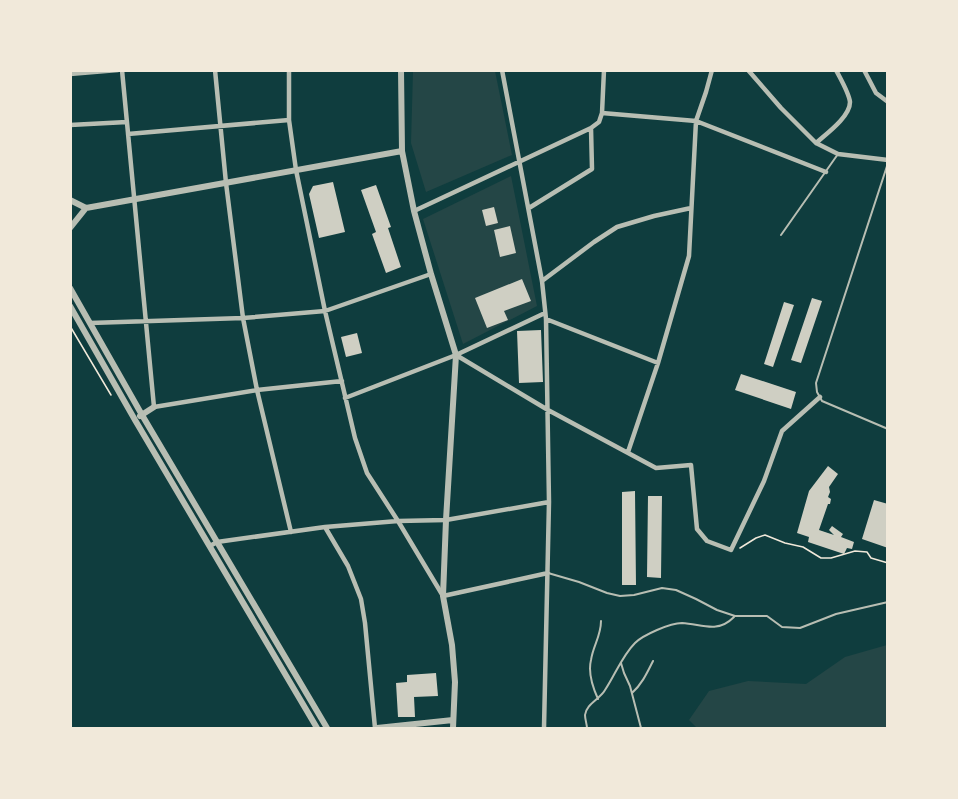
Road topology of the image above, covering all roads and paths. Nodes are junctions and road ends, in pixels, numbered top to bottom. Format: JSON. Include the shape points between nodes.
{"nodes":[{"id":1,"x":120,"y":70,"type":"edge"},
{"id":2,"x":215,"y":70,"type":"edge"},
{"id":3,"x":289,"y":70,"type":"edge"},
{"id":4,"x":401,"y":70,"type":"edge"},
{"id":5,"x":502,"y":70,"type":"edge"},
{"id":6,"x":604,"y":70,"type":"edge"},
{"id":7,"x":712,"y":70,"type":"edge"},
{"id":8,"x":748,"y":70,"type":"edge"},
{"id":9,"x":836,"y":70,"type":"edge"},
{"id":10,"x":864,"y":70,"type":"edge"},
{"id":11,"x":70,"y":74,"type":"edge"},
{"id":12,"x":888,"y":102,"type":"edge"},
{"id":13,"x":602,"y":113,"type":"junction"},
{"id":14,"x":288,"y":120,"type":"junction"},
{"id":15,"x":127,"y":122,"type":"junction"},
{"id":16,"x":696,"y":122,"type":"junction"},
{"id":17,"x":70,"y":125,"type":"edge"},
{"id":18,"x":221,"y":126,"type":"junction"},
{"id":19,"x":591,"y":128,"type":"junction"},
{"id":20,"x":128,"y":134,"type":"junction"},
{"id":21,"x":816,"y":143,"type":"junction"},
{"id":22,"x":402,"y":151,"type":"junction"},
{"id":23,"x":838,"y":154,"type":"junction"},
{"id":24,"x":520,"y":161,"type":"junction"},
{"id":25,"x":888,"y":162,"type":"edge"},
{"id":26,"x":296,"y":170,"type":"junction"},
{"id":27,"x":826,"y":172,"type":"junction"},
{"id":28,"x":226,"y":183,"type":"junction"},
{"id":29,"x":70,"y":200,"type":"edge"},
{"id":30,"x":134,"y":200,"type":"junction"},
{"id":31,"x":86,"y":208,"type":"junction"},
{"id":32,"x":528,"y":208,"type":"junction"},
{"id":33,"x":691,"y":208,"type":"junction"},
{"id":34,"x":414,"y":211,"type":"junction"},
{"id":35,"x":70,"y":228,"type":"edge"},
{"id":36,"x":781,"y":235,"type":"dead end"},
{"id":37,"x":430,"y":274,"type":"junction"},
{"id":38,"x":542,"y":281,"type":"junction"},
{"id":39,"x":70,"y":288,"type":"edge"},
{"id":40,"x":70,"y":306,"type":"edge"},
{"id":41,"x":325,"y":311,"type":"junction"},
{"id":42,"x":545,"y":313,"type":"junction"},
{"id":43,"x":243,"y":318,"type":"junction"},
{"id":44,"x":546,"y":320,"type":"junction"},
{"id":45,"x":146,"y":322,"type":"junction"},
{"id":46,"x":90,"y":323,"type":"junction"},
{"id":47,"x":456,"y":356,"type":"junction"},
{"id":48,"x":658,"y":363,"type":"junction"},
{"id":49,"x":342,"y":381,"type":"junction"},
{"id":50,"x":257,"y":390,"type":"junction"},
{"id":51,"x":820,"y":397,"type":"junction"},
{"id":52,"x":345,"y":398,"type":"junction"},
{"id":53,"x":154,"y":407,"type":"junction"},
{"id":54,"x":548,"y":410,"type":"junction"},
{"id":55,"x":142,"y":415,"type":"junction"},
{"id":56,"x":135,"y":420,"type":"junction"},
{"id":57,"x":888,"y":429,"type":"edge"},
{"id":58,"x":628,"y":452,"type":"junction"},
{"id":59,"x":549,"y":502,"type":"junction"},
{"id":60,"x":446,"y":520,"type":"junction"},
{"id":61,"x":398,"y":521,"type":"junction"},
{"id":62,"x":325,"y":527,"type":"junction"},
{"id":63,"x":291,"y":532,"type":"junction"},
{"id":64,"x":217,"y":542,"type":"junction"},
{"id":65,"x":210,"y":546,"type":"junction"},
{"id":66,"x":731,"y":550,"type":"junction"},
{"id":67,"x":888,"y":563,"type":"edge"},
{"id":68,"x":548,"y":573,"type":"junction"},
{"id":69,"x":443,"y":596,"type":"junction"},
{"id":70,"x":888,"y":602,"type":"edge"},
{"id":71,"x":735,"y":616,"type":"junction"},
{"id":72,"x":601,"y":621,"type":"dead end"},
{"id":73,"x":653,"y":661,"type":"dead end"},
{"id":74,"x":621,"y":663,"type":"junction"},
{"id":75,"x":632,"y":693,"type":"junction"},
{"id":76,"x":598,"y":699,"type":"junction"},
{"id":77,"x":453,"y":720,"type":"junction"},
{"id":78,"x":317,"y":729,"type":"edge"},
{"id":79,"x":327,"y":729,"type":"edge"},
{"id":80,"x":376,"y":729,"type":"edge"},
{"id":81,"x":453,"y":729,"type":"edge"},
{"id":82,"x":544,"y":729,"type":"edge"},
{"id":83,"x":587,"y":729,"type":"edge"},
{"id":84,"x":641,"y":729,"type":"edge"}],
"edges":[{"from":1,"to":11,"type":"street"},
{"from":1,"to":15,"type":"street"},
{"from":2,"to":18,"type":"street"},
{"from":3,"to":14,"type":"street"},
{"from":4,"to":22,"type":"street"},
{"from":5,"to":24,"type":"street"},
{"from":6,"to":13,"type":"street"},
{"from":7,"to":16,"type":"street"},
{"from":8,"to":21,"type":"street"},
{"from":9,"to":21,"type":"street","via":[[850,101],[848,110]]},
{"from":10,"to":12,"type":"street","via":[[876,93]]},
{"from":13,"to":16,"type":"street"},
{"from":13,"to":19,"type":"street"},
{"from":14,"to":18,"type":"street"},
{"from":14,"to":26,"type":"street"},
{"from":15,"to":17,"type":"street"},
{"from":15,"to":20,"type":"street"},
{"from":16,"to":27,"type":"street"},
{"from":16,"to":33,"type":"street"},
{"from":18,"to":20,"type":"street"},
{"from":18,"to":28,"type":"street"},
{"from":19,"to":24,"type":"street"},
{"from":19,"to":32,"type":"street","via":[[592,170]]},
{"from":20,"to":30,"type":"street"},
{"from":21,"to":23,"type":"street"},
{"from":22,"to":26,"type":"street"},
{"from":22,"to":34,"type":"street"},
{"from":23,"to":25,"type":"street"},
{"from":23,"to":27,"type":"lane"},
{"from":24,"to":32,"type":"street"},
{"from":24,"to":34,"type":"street"},
{"from":25,"to":51,"type":"lane","via":[[816,383]]},
{"from":26,"to":28,"type":"street"},
{"from":26,"to":41,"type":"street"},
{"from":27,"to":36,"type":"lane"},
{"from":28,"to":30,"type":"street"},
{"from":28,"to":43,"type":"street"},
{"from":29,"to":31,"type":"street"},
{"from":30,"to":31,"type":"street"},
{"from":30,"to":45,"type":"street"},
{"from":31,"to":35,"type":"street"},
{"from":32,"to":38,"type":"street"},
{"from":33,"to":38,"type":"street","via":[[617,227]]},
{"from":33,"to":48,"type":"street","via":[[689,256]]},
{"from":34,"to":37,"type":"street"},
{"from":37,"to":41,"type":"street"},
{"from":37,"to":47,"type":"street"},
{"from":38,"to":42,"type":"street"},
{"from":39,"to":46,"type":"street"},
{"from":40,"to":56,"type":"street"},
{"from":41,"to":43,"type":"street"},
{"from":41,"to":49,"type":"street"},
{"from":42,"to":44,"type":"street"},
{"from":42,"to":47,"type":"street"},
{"from":43,"to":45,"type":"street"},
{"from":43,"to":50,"type":"street"},
{"from":44,"to":48,"type":"street"},
{"from":44,"to":54,"type":"street"},
{"from":45,"to":46,"type":"street"},
{"from":45,"to":53,"type":"street"},
{"from":46,"to":55,"type":"street"},
{"from":47,"to":52,"type":"street"},
{"from":47,"to":54,"type":"street"},
{"from":47,"to":60,"type":"street"},
{"from":48,"to":58,"type":"street"},
{"from":49,"to":50,"type":"street"},
{"from":49,"to":52,"type":"street"},
{"from":50,"to":53,"type":"street"},
{"from":50,"to":63,"type":"street"},
{"from":51,"to":57,"type":"lane"},
{"from":51,"to":66,"type":"street","via":[[782,431],[764,482]]},
{"from":52,"to":61,"type":"street","via":[[367,472]]},
{"from":53,"to":55,"type":"street"},
{"from":54,"to":58,"type":"street"},
{"from":54,"to":59,"type":"street"},
{"from":55,"to":56,"type":"street"},
{"from":55,"to":64,"type":"street"},
{"from":56,"to":65,"type":"street"},
{"from":58,"to":66,"type":"street","via":[[656,468],[691,465],[698,529],[707,541]]},
{"from":59,"to":60,"type":"street"},
{"from":59,"to":68,"type":"street"},
{"from":60,"to":61,"type":"street"},
{"from":60,"to":69,"type":"street"},
{"from":61,"to":62,"type":"street"},
{"from":61,"to":69,"type":"street"},
{"from":62,"to":63,"type":"street"},
{"from":62,"to":80,"type":"street","via":[[348,566],[361,599]]},
{"from":63,"to":64,"type":"street"},
{"from":64,"to":65,"type":"street"},
{"from":64,"to":79,"type":"street"},
{"from":65,"to":78,"type":"street"},
{"from":66,"to":67,"type":"path","via":[[765,535],[803,547],[821,558],[855,550]]},
{"from":68,"to":69,"type":"street"},
{"from":68,"to":71,"type":"lane","via":[[620,596],[662,588],[676,590]]},
{"from":68,"to":82,"type":"street"},
{"from":69,"to":77,"type":"street","via":[[455,682]]},
{"from":70,"to":71,"type":"lane","via":[[836,614],[800,628],[782,627],[767,616]]},
{"from":71,"to":74,"type":"lane","via":[[728,624],[717,627],[681,623],[668,626],[636,642]]},
{"from":72,"to":76,"type":"lane","via":[[590,661]]},
{"from":73,"to":75,"type":"lane"},
{"from":74,"to":75,"type":"lane"},
{"from":74,"to":76,"type":"lane"},
{"from":75,"to":84,"type":"lane"},
{"from":76,"to":83,"type":"lane","via":[[585,714]]},
{"from":77,"to":80,"type":"street"},
{"from":77,"to":81,"type":"street"}]}
